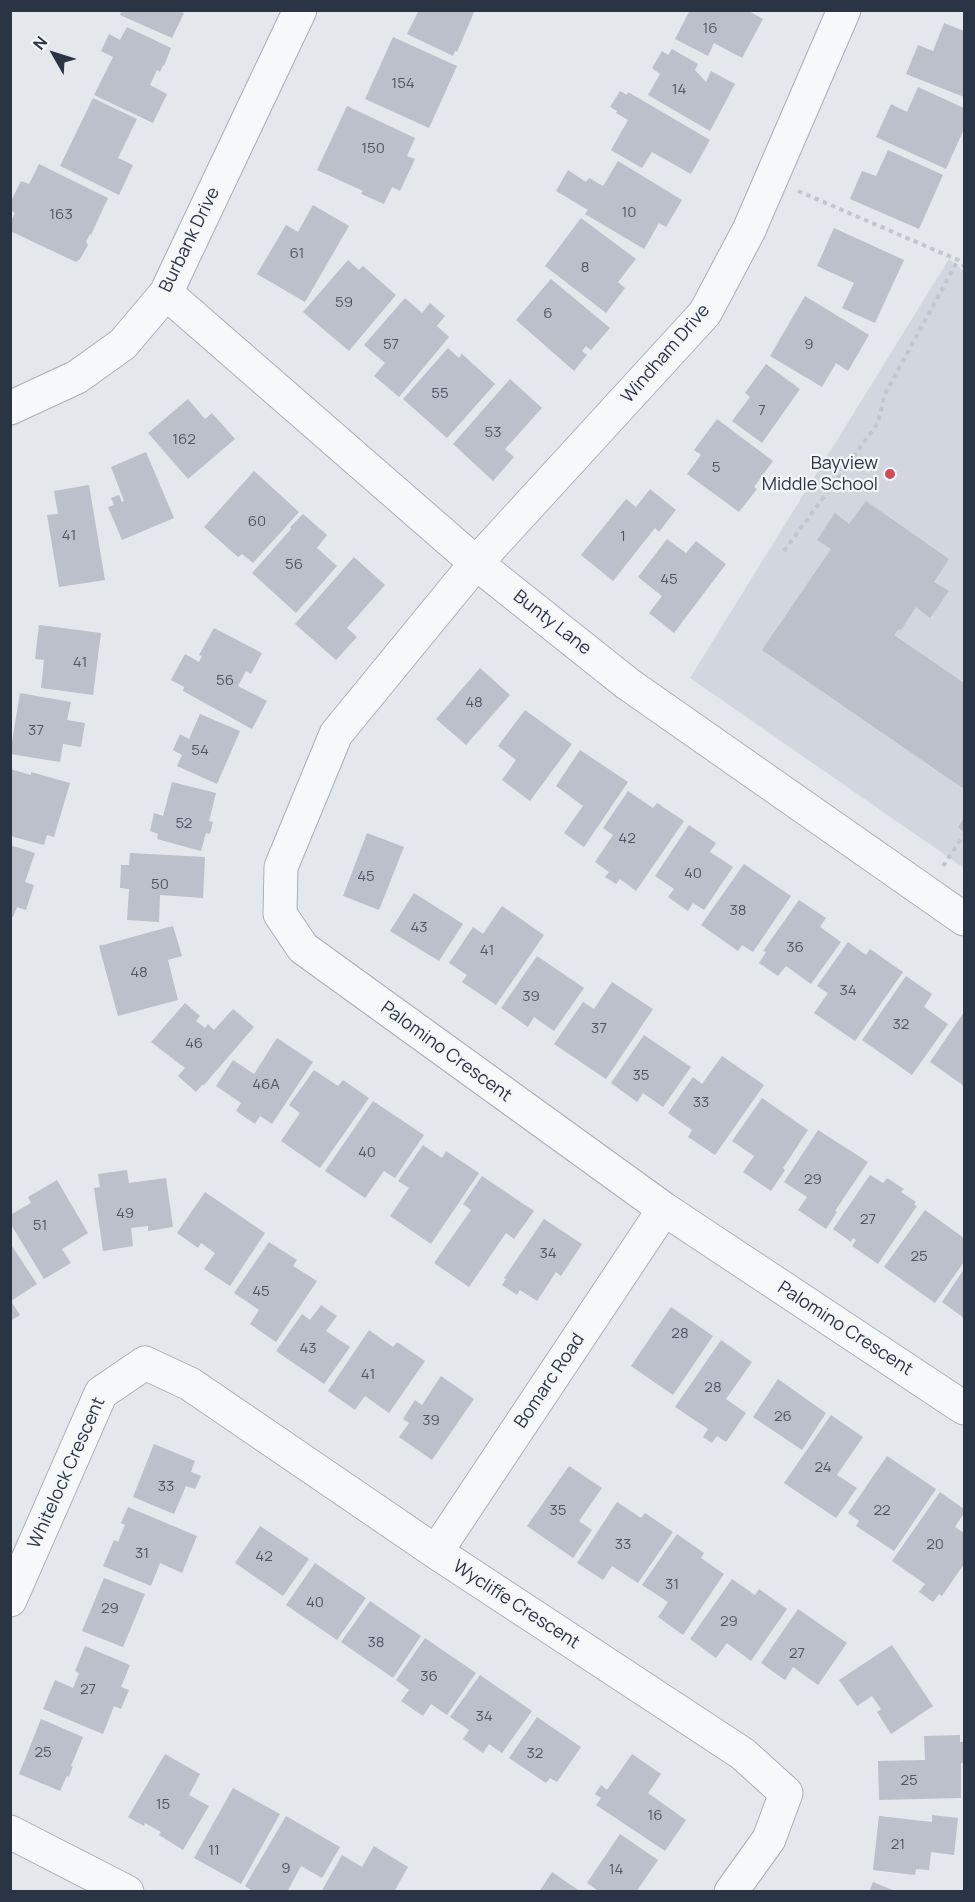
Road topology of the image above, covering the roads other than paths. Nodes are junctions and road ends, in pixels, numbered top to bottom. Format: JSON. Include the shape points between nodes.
{"nodes":[{"id":1,"x":300,"y":10,"type":"edge"},
{"id":2,"x":844,"y":10,"type":"edge"},
{"id":3,"x":166,"y":294,"type":"junction"},
{"id":4,"x":10,"y":408,"type":"edge"},
{"id":5,"x":476,"y":563,"type":"junction"},
{"id":6,"x":964,"y":919,"type":"edge"},
{"id":7,"x":664,"y":1209,"type":"junction"},
{"id":8,"x":145,"y":1363,"type":"joint"},
{"id":9,"x":964,"y":1408,"type":"edge"},
{"id":10,"x":436,"y":1552,"type":"junction"},
{"id":11,"x":10,"y":1600,"type":"edge"},
{"id":12,"x":10,"y":1832,"type":"edge"},
{"id":13,"x":127,"y":1892,"type":"edge"},
{"id":14,"x":731,"y":1892,"type":"edge"}],
"edges":[{"from":1,"to":3,"type":"street","name":"Burbank Drive"},
{"from":2,"to":5,"type":"street","name":"Windham Drive","via":[[772,180],[705,313]]},
{"from":3,"to":4,"type":"street","name":"Burbank Drive","via":[[123,344],[77,377]]},
{"from":3,"to":5,"type":"street","name":"Bunty Lane"},
{"from":5,"to":6,"type":"street","name":"Bunty Lane","via":[[628,684]]},
{"from":5,"to":7,"type":"street","name":"Palomino Crescent","via":[[336,734],[281,867],[280,914],[303,948]]},
{"from":7,"to":9,"type":"street","name":"Palomino Crescent"},
{"from":7,"to":10,"type":"street","name":"Bomarc Road"},
{"from":8,"to":10,"type":"street","name":"Wycliffe Crescent","via":[[190,1384]]},
{"from":8,"to":11,"type":"street","name":"Whitelock Crescent","via":[[101,1393]]},
{"from":10,"to":14,"type":"street","name":"Wycliffe Crescent","via":[[743,1754],[786,1793],[769,1839]]},
{"from":12,"to":13,"type":"street"}]}
